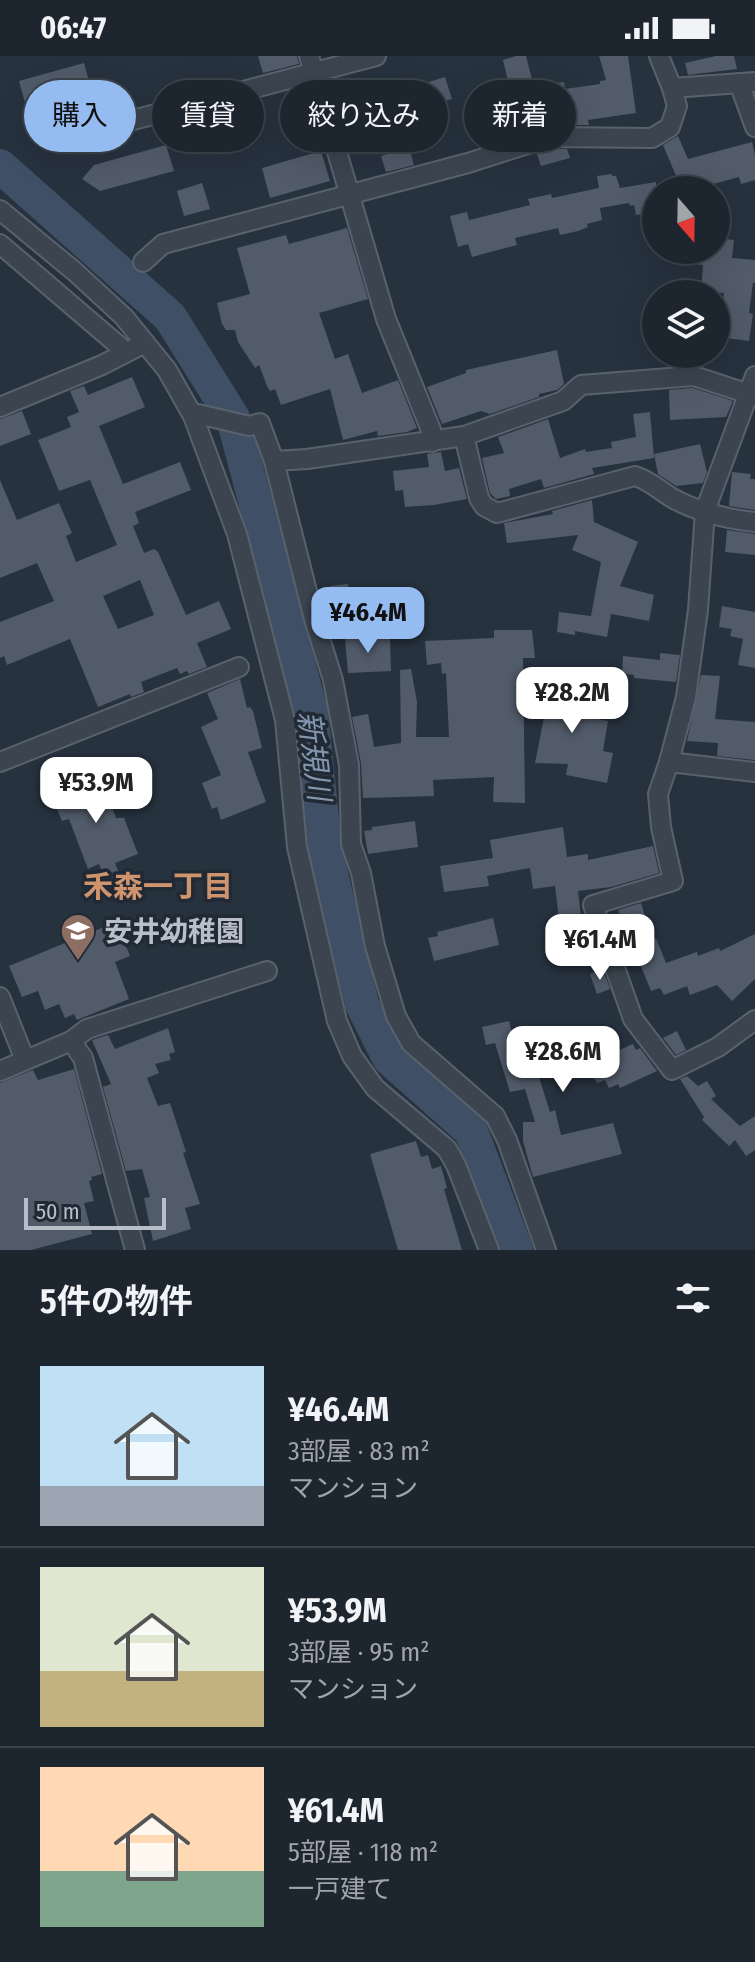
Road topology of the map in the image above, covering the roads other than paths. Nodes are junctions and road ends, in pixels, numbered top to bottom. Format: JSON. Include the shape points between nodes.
{"nodes":[{"id":1,"x":376,"y":56,"type":"edge"},
{"id":2,"x":659,"y":56,"type":"edge"},
{"id":3,"x":311,"y":64,"type":"edge"},
{"id":4,"x":747,"y":82,"type":"edge"},
{"id":5,"x":672,"y":88,"type":"junction"},
{"id":6,"x":136,"y":118,"type":"edge"},
{"id":7,"x":755,"y":127,"type":"edge"},
{"id":8,"x":347,"y":193,"type":"junction"},
{"id":9,"x":0,"y":210,"type":"edge"},
{"id":10,"x":0,"y":244,"type":"edge"},
{"id":11,"x":143,"y":262,"type":"dead end"},
{"id":12,"x":145,"y":343,"type":"junction"},
{"id":13,"x":125,"y":351,"type":"junction"},
{"id":14,"x":755,"y":376,"type":"edge"},
{"id":15,"x":752,"y":395,"type":"edge"},
{"id":16,"x":0,"y":407,"type":"edge"},
{"id":17,"x":196,"y":415,"type":"junction"},
{"id":18,"x":464,"y":436,"type":"junction"},
{"id":19,"x":432,"y":442,"type":"junction"},
{"id":20,"x":274,"y":461,"type":"junction"},
{"id":21,"x":705,"y":511,"type":"junction"},
{"id":22,"x":755,"y":522,"type":"edge"},
{"id":23,"x":239,"y":667,"type":"dead end"},
{"id":24,"x":0,"y":762,"type":"edge"},
{"id":25,"x":669,"y":762,"type":"junction"},
{"id":26,"x":755,"y":772,"type":"edge"},
{"id":27,"x":267,"y":971,"type":"dead end"},
{"id":28,"x":0,"y":997,"type":"edge"},
{"id":29,"x":752,"y":1027,"type":"edge"},
{"id":30,"x":71,"y":1041,"type":"junction"},
{"id":31,"x":25,"y":1060,"type":"junction"},
{"id":32,"x":0,"y":1071,"type":"edge"},
{"id":33,"x":135,"y":1250,"type":"edge"},
{"id":34,"x":489,"y":1250,"type":"edge"},
{"id":35,"x":546,"y":1250,"type":"edge"}],
"edges":[{"from":1,"to":3,"type":"street"},
{"from":2,"to":5,"type":"street"},
{"from":3,"to":6,"type":"street"},
{"from":3,"to":8,"type":"street"},
{"from":4,"to":5,"type":"street"},
{"from":4,"to":7,"type":"street"},
{"from":5,"to":8,"type":"street","via":[[677,106],[670,127],[652,138],[550,137]]},
{"from":8,"to":11,"type":"street","via":[[163,244]]},
{"from":8,"to":19,"type":"street"},
{"from":9,"to":12,"type":"street","via":[[124,317]]},
{"from":10,"to":13,"type":"street"},
{"from":12,"to":13,"type":"street"},
{"from":12,"to":17,"type":"street"},
{"from":13,"to":16,"type":"street"},
{"from":14,"to":15,"type":"street"},
{"from":15,"to":18,"type":"street","via":[[694,376],[581,385],[563,401]]},
{"from":15,"to":21,"type":"street"},
{"from":17,"to":20,"type":"street","via":[[249,426],[260,423]]},
{"from":17,"to":34,"type":"street","via":[[237,534],[285,720],[297,847],[337,1021],[352,1056],[375,1088],[447,1149]]},
{"from":18,"to":19,"type":"street"},
{"from":18,"to":21,"type":"street","via":[[479,498],[497,513],[635,476]]},
{"from":19,"to":20,"type":"street"},
{"from":20,"to":35,"type":"street","via":[[333,680],[349,765],[351,844],[396,1016],[411,1043],[495,1116]]},
{"from":21,"to":22,"type":"street"},
{"from":21,"to":25,"type":"street","via":[[686,697]]},
{"from":23,"to":24,"type":"street"},
{"from":25,"to":26,"type":"street"},
{"from":25,"to":29,"type":"street","via":[[658,794],[673,881],[593,905],[633,1019],[672,1070]]},
{"from":27,"to":30,"type":"street","via":[[87,1029]]},
{"from":28,"to":31,"type":"street"},
{"from":30,"to":31,"type":"street"},
{"from":30,"to":33,"type":"street","via":[[83,1058]]},
{"from":31,"to":32,"type":"street"}]}
